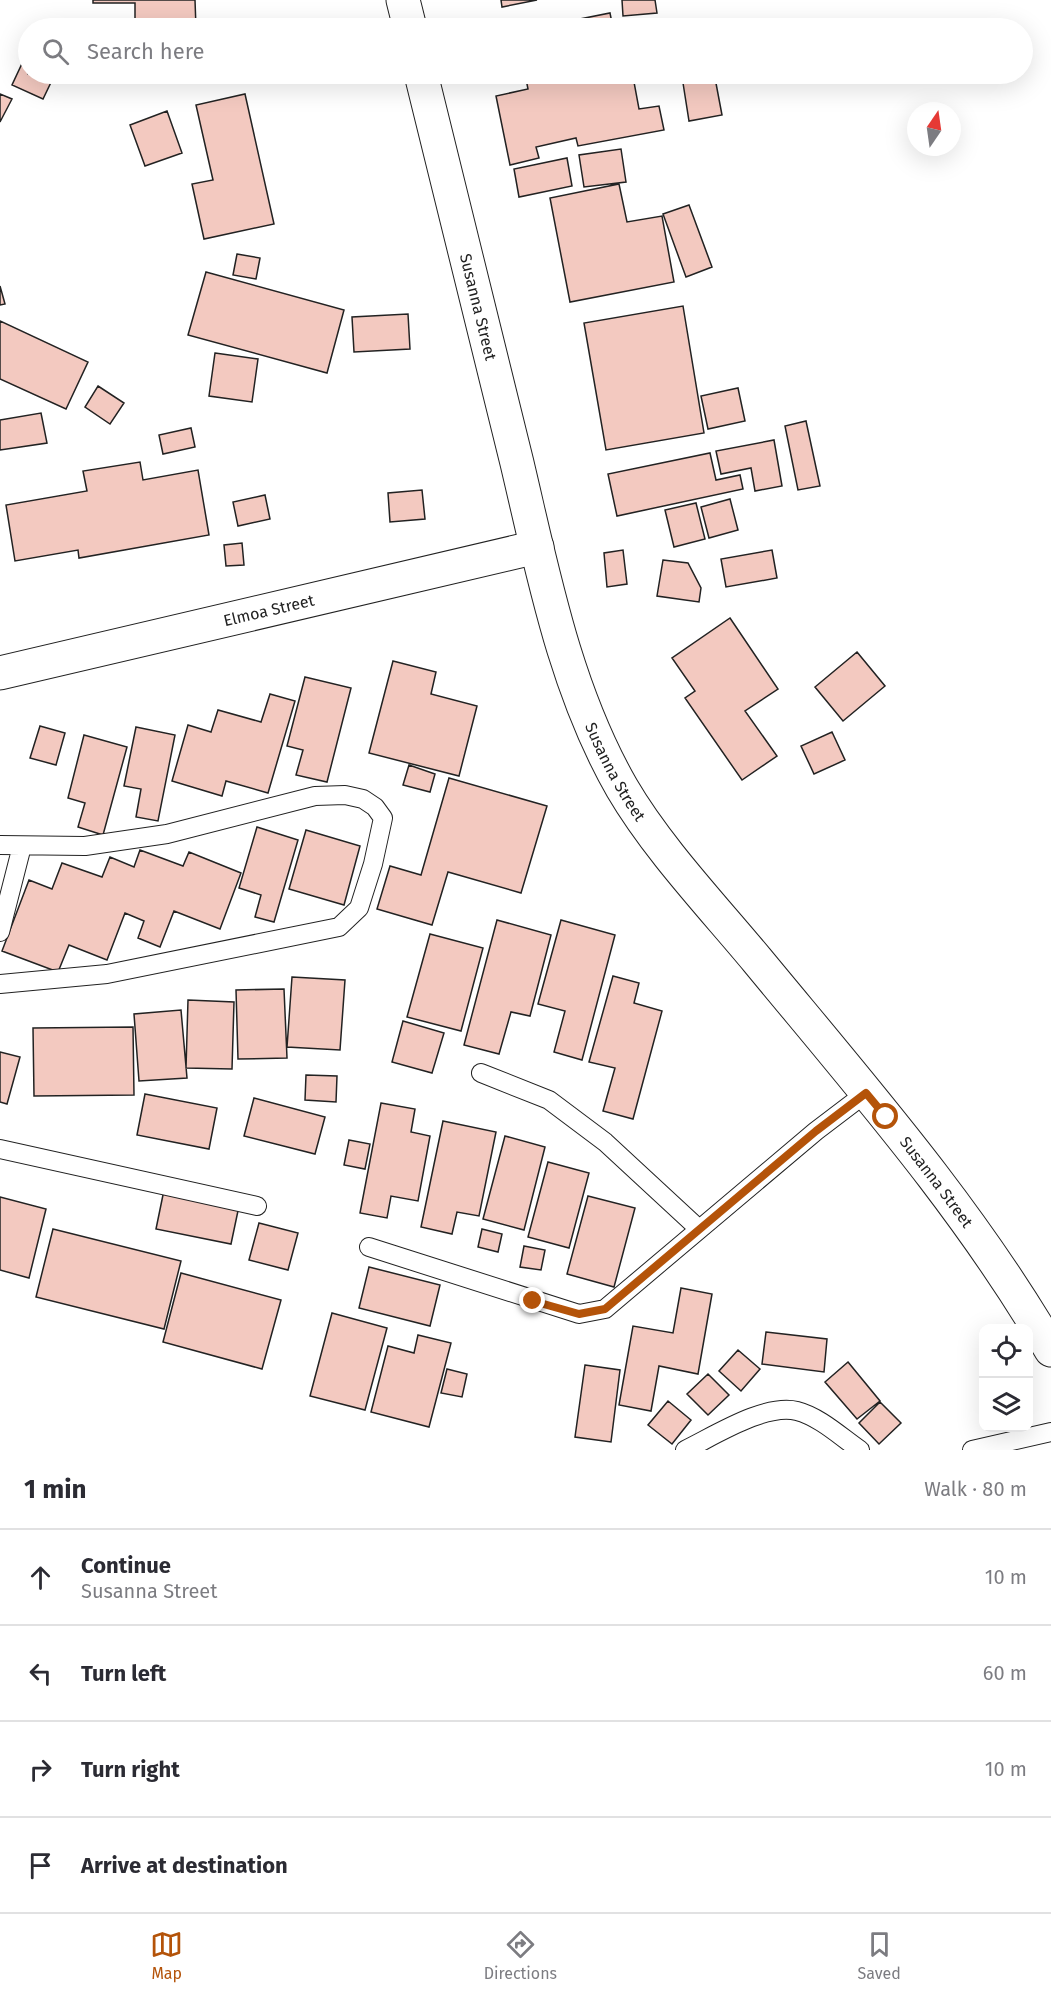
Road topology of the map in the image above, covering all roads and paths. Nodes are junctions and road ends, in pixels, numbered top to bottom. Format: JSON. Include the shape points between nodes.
{"nodes":[{"id":1,"x":403,"y":0,"type":"edge"},
{"id":2,"x":408,"y":18,"type":"edge"},
{"id":3,"x":423,"y":84,"type":"edge"},
{"id":4,"x":537,"y":547,"type":"junction"},
{"id":5,"x":0,"y":673,"type":"edge"},
{"id":6,"x":0,"y":845,"type":"edge"},
{"id":7,"x":22,"y":846,"type":"junction"},
{"id":8,"x":0,"y":932,"type":"edge"},
{"id":9,"x":0,"y":984,"type":"edge"},
{"id":10,"x":481,"y":1073,"type":"dead end"},
{"id":11,"x":866,"y":1093,"type":"junction"},
{"id":12,"x":0,"y":1149,"type":"edge"},
{"id":13,"x":257,"y":1206,"type":"dead end"},
{"id":14,"x":699,"y":1229,"type":"junction"},
{"id":15,"x":369,"y":1247,"type":"dead end"},
{"id":16,"x":1051,"y":1350,"type":"edge"},
{"id":17,"x":1051,"y":1432,"type":"edge"},
{"id":18,"x":685,"y":1450,"type":"edge"},
{"id":19,"x":860,"y":1450,"type":"edge"},
{"id":20,"x":972,"y":1450,"type":"edge"}],
"edges":[{"from":1,"to":2,"type":"street"},
{"from":3,"to":4,"type":"street","name":"Susanna Street"},
{"from":4,"to":5,"type":"street","name":"Elmoa Street"},
{"from":4,"to":11,"type":"street","name":"Susanna Street","via":[[572,677],[596,739],[624,792]]},
{"from":6,"to":7,"type":"lane"},
{"from":7,"to":8,"type":"lane"},
{"from":7,"to":9,"type":"lane","via":[[85,846],[167,834],[315,796],[363,799],[383,818],[359,908],[339,927],[107,974]]},
{"from":10,"to":14,"type":"lane","via":[[549,1100],[604,1142]]},
{"from":11,"to":14,"type":"lane"},
{"from":11,"to":16,"type":"street","name":"Susanna Street","via":[[978,1235]]},
{"from":12,"to":13,"type":"lane"},
{"from":14,"to":15,"type":"lane","via":[[605,1309],[579,1314]]},
{"from":17,"to":20,"type":"lane"},
{"from":18,"to":19,"type":"lane","via":[[767,1411],[796,1411],[825,1425]]}]}
